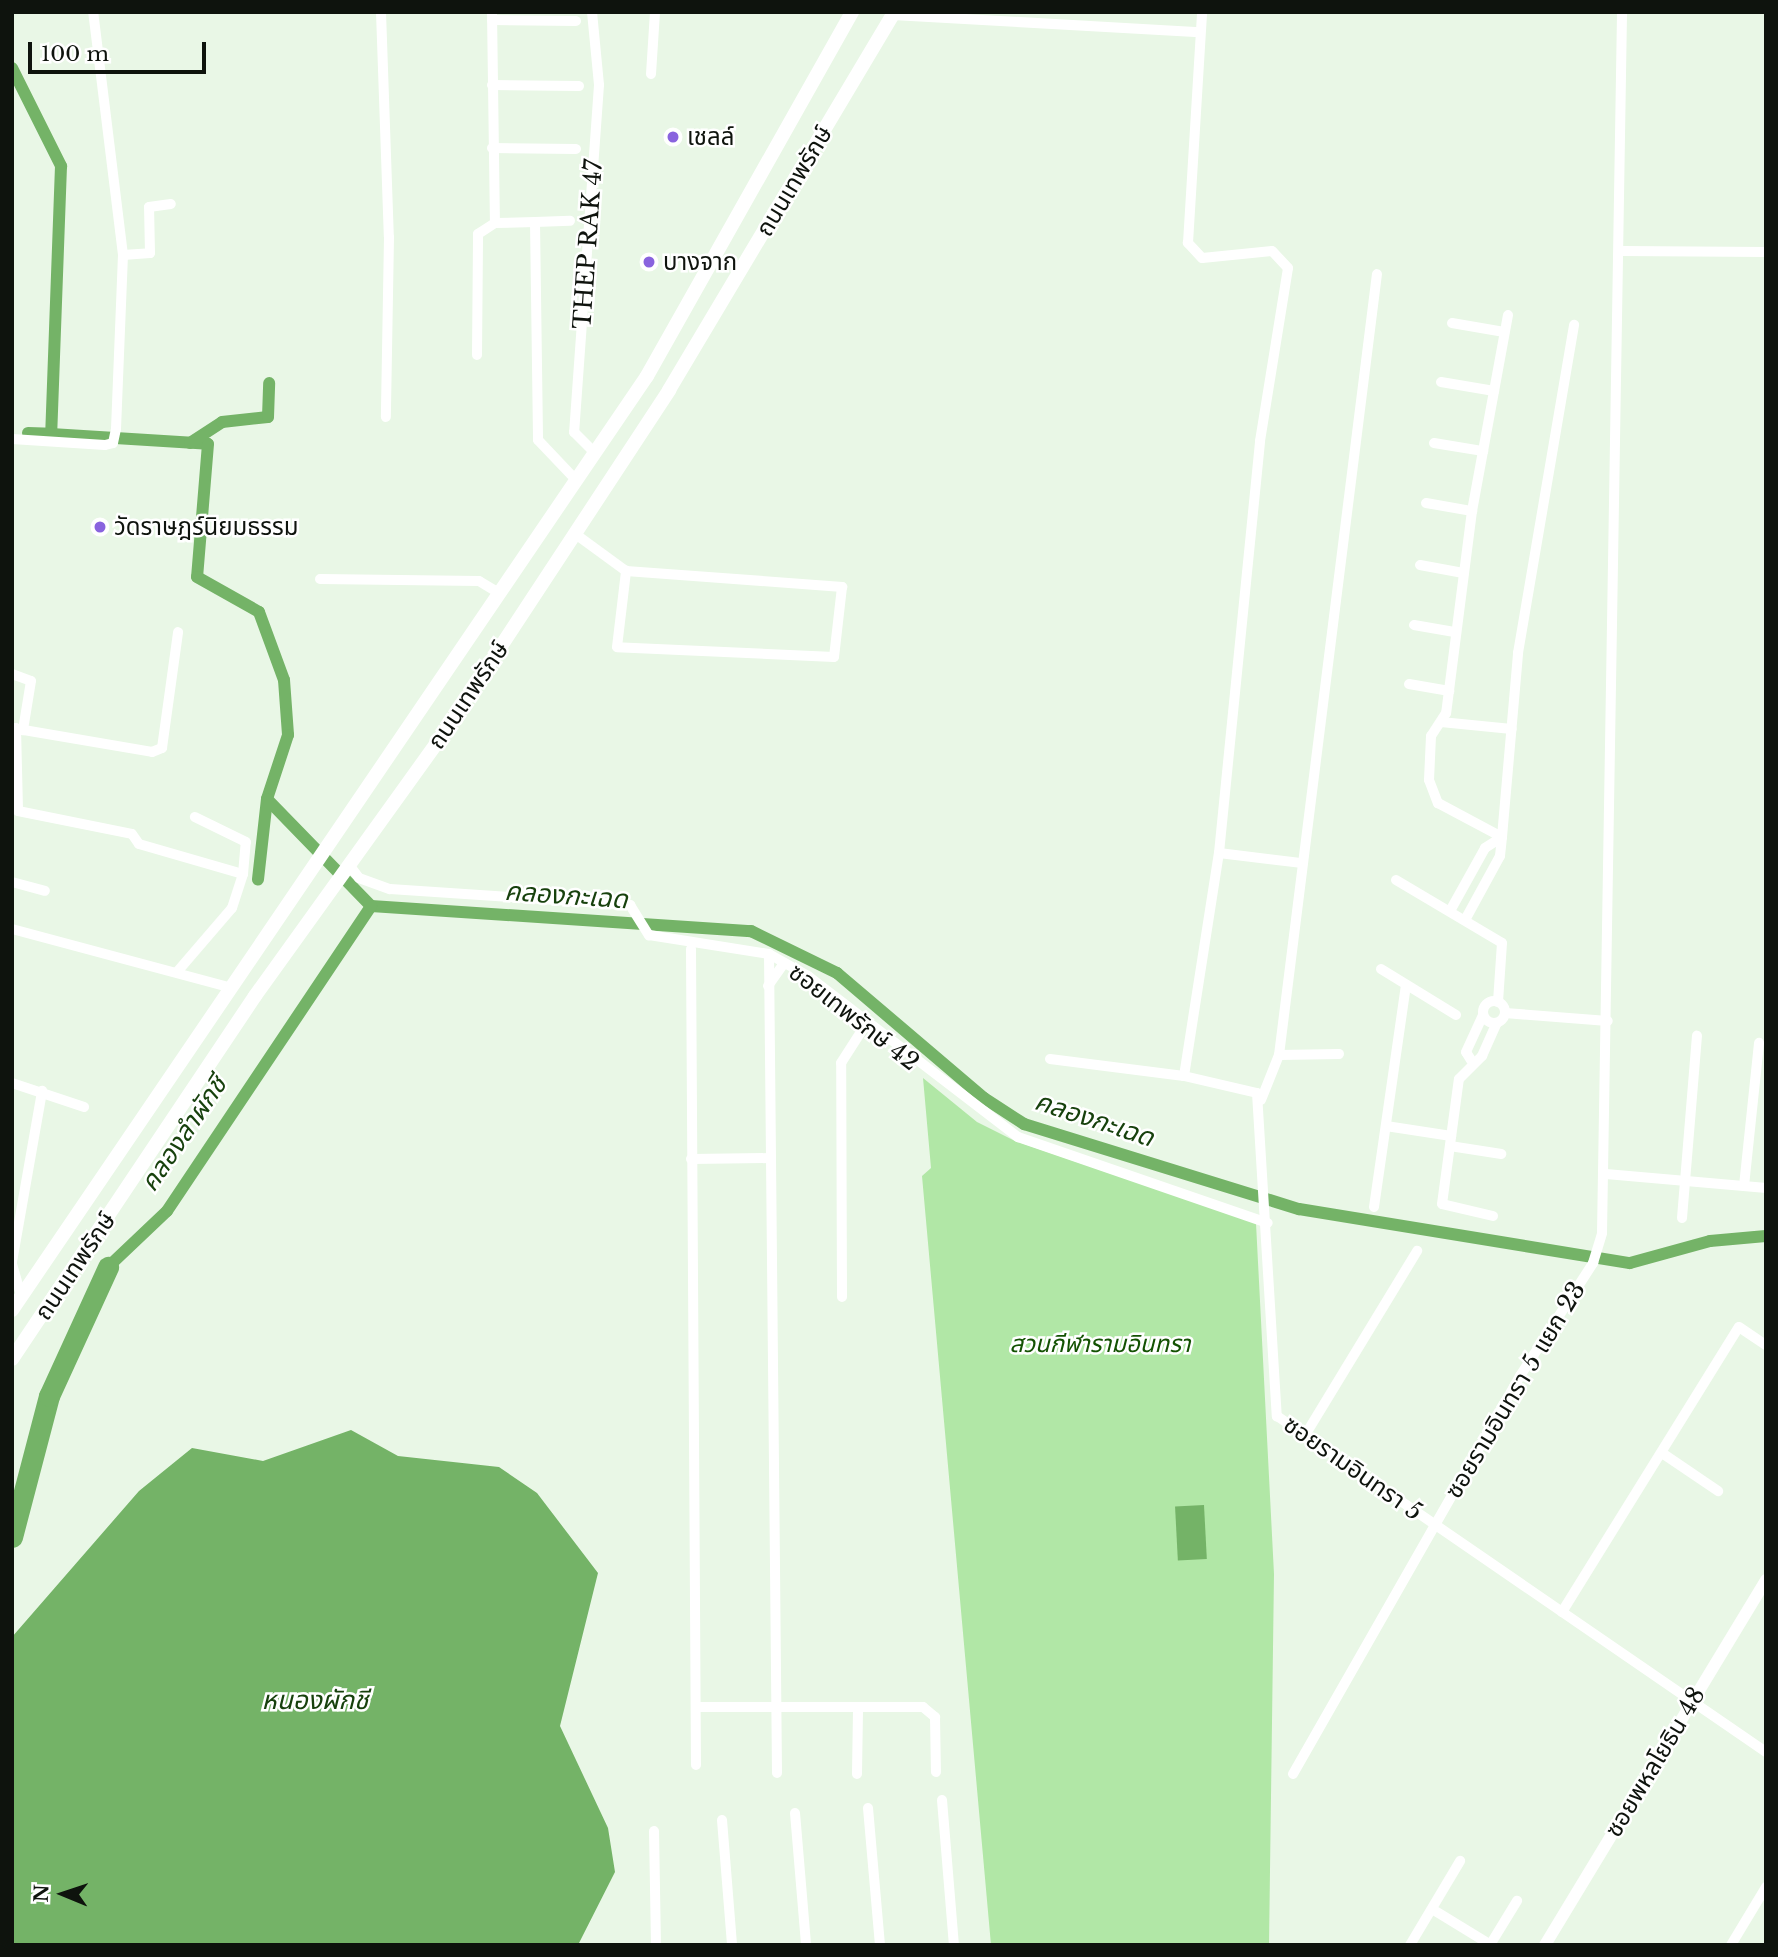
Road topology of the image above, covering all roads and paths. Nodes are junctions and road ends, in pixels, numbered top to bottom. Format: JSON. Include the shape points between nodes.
{"nodes":[{"id":1,"x":93,"y":12,"type":"edge"},
{"id":2,"x":381,"y":12,"type":"edge"},
{"id":3,"x":592,"y":12,"type":"edge"},
{"id":4,"x":655,"y":12,"type":"edge"},
{"id":5,"x":841,"y":12,"type":"edge"},
{"id":6,"x":1202,"y":12,"type":"edge"},
{"id":7,"x":1622,"y":12,"type":"edge"},
{"id":8,"x":852,"y":13,"type":"edge"},
{"id":9,"x":894,"y":14,"type":"edge"},
{"id":10,"x":492,"y":16,"type":"edge"},
{"id":11,"x":576,"y":21,"type":"dead end"},
{"id":12,"x":1200,"y":32,"type":"junction"},
{"id":13,"x":651,"y":74,"type":"dead end"},
{"id":14,"x":492,"y":85,"type":"junction"},
{"id":15,"x":579,"y":86,"type":"dead end"},
{"id":16,"x":492,"y":148,"type":"junction"},
{"id":17,"x":576,"y":149,"type":"dead end"},
{"id":18,"x":171,"y":204,"type":"dead end"},
{"id":19,"x":570,"y":221,"type":"dead end"},
{"id":20,"x":535,"y":222,"type":"junction"},
{"id":21,"x":495,"y":223,"type":"junction"},
{"id":22,"x":1622,"y":251,"type":"junction"},
{"id":23,"x":1766,"y":252,"type":"edge"},
{"id":24,"x":123,"y":255,"type":"junction"},
{"id":25,"x":1377,"y":274,"type":"dead end"},
{"id":26,"x":1508,"y":314,"type":"dead end"},
{"id":27,"x":1452,"y":323,"type":"dead end"},
{"id":28,"x":1574,"y":325,"type":"dead end"},
{"id":29,"x":1504,"y":332,"type":"junction"},
{"id":30,"x":477,"y":355,"type":"dead end"},
{"id":31,"x":1441,"y":382,"type":"dead end"},
{"id":32,"x":1494,"y":391,"type":"junction"},
{"id":33,"x":386,"y":417,"type":"dead end"},
{"id":34,"x":12,"y":439,"type":"edge"},
{"id":35,"x":1434,"y":443,"type":"dead end"},
{"id":36,"x":1483,"y":451,"type":"junction"},
{"id":37,"x":595,"y":453,"type":"junction"},
{"id":38,"x":575,"y":479,"type":"junction"},
{"id":39,"x":1426,"y":503,"type":"dead end"},
{"id":40,"x":1472,"y":511,"type":"junction"},
{"id":41,"x":574,"y":533,"type":"junction"},
{"id":42,"x":1420,"y":565,"type":"dead end"},
{"id":43,"x":626,"y":571,"type":"junction"},
{"id":44,"x":1463,"y":573,"type":"junction"},
{"id":45,"x":320,"y":579,"type":"dead end"},
{"id":46,"x":499,"y":593,"type":"junction"},
{"id":47,"x":1414,"y":625,"type":"dead end"},
{"id":48,"x":178,"y":632,"type":"dead end"},
{"id":49,"x":1454,"y":632,"type":"junction"},
{"id":50,"x":12,"y":674,"type":"edge"},
{"id":51,"x":1409,"y":684,"type":"dead end"},
{"id":52,"x":1449,"y":691,"type":"junction"},
{"id":53,"x":1441,"y":722,"type":"junction"},
{"id":54,"x":17,"y":729,"type":"edge"},
{"id":55,"x":1512,"y":729,"type":"junction"},
{"id":56,"x":195,"y":817,"type":"dead end"},
{"id":57,"x":1502,"y":838,"type":"junction"},
{"id":58,"x":1219,"y":853,"type":"junction"},
{"id":59,"x":1302,"y":863,"type":"junction"},
{"id":60,"x":348,"y":869,"type":"junction"},
{"id":61,"x":243,"y":874,"type":"junction"},
{"id":62,"x":1395,"y":880,"type":"dead end"},
{"id":63,"x":12,"y":882,"type":"edge"},
{"id":64,"x":45,"y":891,"type":"dead end"},
{"id":65,"x":1450,"y":911,"type":"junction"},
{"id":66,"x":1465,"y":920,"type":"junction"},
{"id":67,"x":12,"y":929,"type":"edge"},
{"id":68,"x":691,"y":949,"type":"dead end"},
{"id":69,"x":769,"y":954,"type":"junction"},
{"id":70,"x":784,"y":962,"type":"junction"},
{"id":71,"x":1381,"y":970,"type":"dead end"},
{"id":72,"x":177,"y":972,"type":"junction"},
{"id":73,"x":1406,"y":985,"type":"junction"},
{"id":74,"x":768,"y":986,"type":"junction"},
{"id":75,"x":229,"y":987,"type":"junction"},
{"id":76,"x":1498,"y":1002,"type":"junction"},
{"id":77,"x":1505,"y":1013,"type":"junction"},
{"id":78,"x":1456,"y":1015,"type":"dead end"},
{"id":79,"x":1483,"y":1015,"type":"junction"},
{"id":80,"x":1608,"y":1021,"type":"junction"},
{"id":81,"x":1497,"y":1023,"type":"junction"},
{"id":82,"x":866,"y":1024,"type":"junction"},
{"id":83,"x":1697,"y":1036,"type":"dead end"},
{"id":84,"x":1759,"y":1043,"type":"dead end"},
{"id":85,"x":1339,"y":1054,"type":"dead end"},
{"id":86,"x":1279,"y":1055,"type":"junction"},
{"id":87,"x":1050,"y":1059,"type":"dead end"},
{"id":88,"x":1471,"y":1060,"type":"junction"},
{"id":89,"x":1184,"y":1076,"type":"junction"},
{"id":90,"x":12,"y":1083,"type":"edge"},
{"id":91,"x":42,"y":1091,"type":"junction"},
{"id":92,"x":1261,"y":1100,"type":"junction"},
{"id":93,"x":85,"y":1107,"type":"dead end"},
{"id":94,"x":1385,"y":1126,"type":"junction"},
{"id":95,"x":1450,"y":1141,"type":"junction"},
{"id":96,"x":1501,"y":1154,"type":"dead end"},
{"id":97,"x":770,"y":1158,"type":"junction"},
{"id":98,"x":691,"y":1159,"type":"junction"},
{"id":99,"x":1606,"y":1174,"type":"junction"},
{"id":100,"x":1686,"y":1180,"type":"junction"},
{"id":101,"x":1744,"y":1186,"type":"junction"},
{"id":102,"x":1766,"y":1188,"type":"edge"},
{"id":103,"x":1374,"y":1207,"type":"dead end"},
{"id":104,"x":1493,"y":1216,"type":"dead end"},
{"id":105,"x":1682,"y":1218,"type":"dead end"},
{"id":106,"x":1268,"y":1223,"type":"junction"},
{"id":107,"x":1417,"y":1251,"type":"dead end"},
{"id":108,"x":12,"y":1263,"type":"edge"},
{"id":109,"x":842,"y":1297,"type":"dead end"},
{"id":110,"x":15,"y":1303,"type":"edge"},
{"id":111,"x":1766,"y":1345,"type":"edge"},
{"id":112,"x":12,"y":1359,"type":"edge"},
{"id":113,"x":1304,"y":1437,"type":"junction"},
{"id":114,"x":1662,"y":1453,"type":"junction"},
{"id":115,"x":1718,"y":1491,"type":"dead end"},
{"id":116,"x":1435,"y":1525,"type":"junction"},
{"id":117,"x":1766,"y":1580,"type":"edge"},
{"id":118,"x":1562,"y":1612,"type":"junction"},
{"id":119,"x":1691,"y":1702,"type":"junction"},
{"id":120,"x":698,"y":1707,"type":"junction"},
{"id":121,"x":778,"y":1708,"type":"junction"},
{"id":122,"x":858,"y":1708,"type":"junction"},
{"id":123,"x":1766,"y":1752,"type":"edge"},
{"id":124,"x":696,"y":1765,"type":"dead end"},
{"id":125,"x":936,"y":1772,"type":"dead end"},
{"id":126,"x":777,"y":1773,"type":"dead end"},
{"id":127,"x":857,"y":1774,"type":"dead end"},
{"id":128,"x":1293,"y":1774,"type":"dead end"},
{"id":129,"x":943,"y":1800,"type":"dead end"},
{"id":130,"x":868,"y":1808,"type":"dead end"},
{"id":131,"x":795,"y":1813,"type":"dead end"},
{"id":132,"x":723,"y":1819,"type":"dead end"},
{"id":133,"x":654,"y":1831,"type":"dead end"},
{"id":134,"x":1460,"y":1861,"type":"dead end"},
{"id":135,"x":1766,"y":1887,"type":"edge"},
{"id":136,"x":1517,"y":1901,"type":"dead end"},
{"id":137,"x":1432,"y":1909,"type":"junction"},
{"id":138,"x":656,"y":1945,"type":"edge"},
{"id":139,"x":732,"y":1945,"type":"edge"},
{"id":140,"x":806,"y":1945,"type":"edge"},
{"id":141,"x":880,"y":1945,"type":"edge"},
{"id":142,"x":954,"y":1945,"type":"edge"},
{"id":143,"x":1410,"y":1945,"type":"edge"},
{"id":144,"x":1491,"y":1945,"type":"edge"},
{"id":145,"x":1545,"y":1945,"type":"edge"},
{"id":146,"x":1731,"y":1945,"type":"edge"}],
"edges":[{"from":1,"to":24,"type":"street"},
{"from":2,"to":33,"type":"street","via":[[389,237]]},
{"from":3,"to":37,"type":"street","name":"THEP RAK 47","via":[[599,85],[574,432]]},
{"from":4,"to":13,"type":"street"},
{"from":5,"to":8,"type":"street"},
{"from":6,"to":12,"type":"street"},
{"from":7,"to":22,"type":"street","name":"ซอยรามอินทรา 5 แยก 23"},
{"from":8,"to":37,"type":"main road","name":"ถนนเทพรักษ์","via":[[647,376]]},
{"from":9,"to":12,"type":"street"},
{"from":9,"to":41,"type":"main road","name":"ถนนเทพรักษ์","via":[[669,390]]},
{"from":10,"to":11,"type":"street"},
{"from":10,"to":14,"type":"street"},
{"from":12,"to":58,"type":"street","via":[[1191,252],[1202,258],[1272,251],[1287,268],[1260,441]]},
{"from":14,"to":15,"type":"street"},
{"from":14,"to":16,"type":"street"},
{"from":16,"to":17,"type":"street"},
{"from":16,"to":21,"type":"street"},
{"from":18,"to":24,"type":"street","via":[[149,207],[150,253]]},
{"from":19,"to":20,"type":"street"},
{"from":20,"to":21,"type":"street"},
{"from":20,"to":38,"type":"street","via":[[538,440]]},
{"from":21,"to":30,"type":"street","via":[[478,234]]},
{"from":22,"to":23,"type":"street"},
{"from":22,"to":80,"type":"street","name":"ซอยรามอินทรา 5 แยก 23"},
{"from":24,"to":34,"type":"street","via":[[113,443]]},
{"from":25,"to":59,"type":"street"},
{"from":26,"to":29,"type":"street"},
{"from":27,"to":29,"type":"street"},
{"from":28,"to":55,"type":"street","via":[[1533,551]]},
{"from":29,"to":32,"type":"street"},
{"from":31,"to":32,"type":"street"},
{"from":32,"to":36,"type":"street"},
{"from":35,"to":36,"type":"street"},
{"from":36,"to":40,"type":"street"},
{"from":37,"to":38,"type":"main road","name":"ถนนเทพรักษ์"},
{"from":38,"to":46,"type":"main road","name":"ถนนเทพรักษ์"},
{"from":39,"to":40,"type":"street"},
{"from":40,"to":44,"type":"street"},
{"from":41,"to":43,"type":"street"},
{"from":41,"to":60,"type":"main road","name":"ถนนเทพรักษ์"},
{"from":42,"to":44,"type":"street"},
{"from":43,"to":43,"type":"street","via":[[842,587],[834,657],[617,647]]},
{"from":44,"to":49,"type":"street"},
{"from":45,"to":46,"type":"street","via":[[479,581]]},
{"from":46,"to":75,"type":"main road","name":"ถนนเทพรักษ์"},
{"from":47,"to":49,"type":"street"},
{"from":48,"to":54,"type":"street","via":[[162,748],[152,752]]},
{"from":49,"to":52,"type":"street"},
{"from":50,"to":54,"type":"street","via":[[31,681]]},
{"from":51,"to":52,"type":"street"},
{"from":52,"to":53,"type":"street"},
{"from":53,"to":55,"type":"street"},
{"from":53,"to":57,"type":"street","via":[[1431,736],[1430,794]]},
{"from":54,"to":61,"type":"street","via":[[18,811],[132,834],[139,844]]},
{"from":55,"to":57,"type":"street"},
{"from":56,"to":61,"type":"street","via":[[246,842]]},
{"from":57,"to":65,"type":"street","via":[[1485,848]]},
{"from":57,"to":66,"type":"street","via":[[1500,856]]},
{"from":58,"to":59,"type":"street"},
{"from":58,"to":89,"type":"street"},
{"from":59,"to":86,"type":"street"},
{"from":60,"to":69,"type":"street","name":"ซอยเทพรักษ์ 42","via":[[390,889],[619,903],[635,911],[643,929],[654,936]]},
{"from":60,"to":112,"type":"main road","name":"ถนนเทพรักษ์"},
{"from":61,"to":72,"type":"street","via":[[232,908]]},
{"from":62,"to":65,"type":"street"},
{"from":63,"to":64,"type":"street"},
{"from":65,"to":66,"type":"street"},
{"from":66,"to":76,"type":"street","via":[[1502,943]]},
{"from":67,"to":72,"type":"street"},
{"from":68,"to":98,"type":"street"},
{"from":69,"to":70,"type":"street","name":"ซอยเทพรักษ์ 42"},
{"from":69,"to":74,"type":"street"},
{"from":70,"to":74,"type":"street"},
{"from":70,"to":82,"type":"street","name":"ซอยเทพรักษ์ 42"},
{"from":71,"to":73,"type":"street"},
{"from":72,"to":75,"type":"street"},
{"from":73,"to":78,"type":"street"},
{"from":73,"to":94,"type":"street"},
{"from":74,"to":97,"type":"street"},
{"from":75,"to":110,"type":"main road","name":"ถนนเทพรักษ์"},
{"from":76,"to":77,"type":"street"},
{"from":76,"to":79,"type":"street","via":[[1486,1005]]},
{"from":77,"to":80,"type":"street"},
{"from":77,"to":81,"type":"street"},
{"from":79,"to":81,"type":"street"},
{"from":79,"to":88,"type":"street","via":[[1466,1052]]},
{"from":80,"to":99,"type":"street","name":"ซอยรามอินทรา 5 แยก 23"},
{"from":81,"to":88,"type":"street","via":[[1482,1056]]},
{"from":82,"to":106,"type":"street","name":"ซอยเทพรักษ์ 42","via":[[1017,1137]]},
{"from":82,"to":109,"type":"street","via":[[841,1063]]},
{"from":83,"to":100,"type":"street"},
{"from":84,"to":101,"type":"street"},
{"from":85,"to":86,"type":"street"},
{"from":86,"to":92,"type":"street"},
{"from":87,"to":89,"type":"street"},
{"from":88,"to":95,"type":"street","via":[[1459,1079]]},
{"from":89,"to":92,"type":"street","via":[[1245,1087]]},
{"from":90,"to":91,"type":"street"},
{"from":91,"to":93,"type":"street"},
{"from":91,"to":108,"type":"street"},
{"from":92,"to":106,"type":"street","name":"ซอยรามอินทรา 5"},
{"from":94,"to":95,"type":"street"},
{"from":94,"to":103,"type":"street"},
{"from":95,"to":96,"type":"street"},
{"from":95,"to":104,"type":"street","via":[[1443,1208]]},
{"from":97,"to":98,"type":"street"},
{"from":97,"to":121,"type":"street"},
{"from":98,"to":120,"type":"street"},
{"from":99,"to":100,"type":"street"},
{"from":99,"to":116,"type":"street","name":"ซอยรามอินทรา 5 แยก 23","via":[[1600,1247],[1593,1263]]},
{"from":100,"to":101,"type":"street"},
{"from":100,"to":105,"type":"street"},
{"from":101,"to":102,"type":"street"},
{"from":106,"to":113,"type":"street","name":"ซอยรามอินทรา 5","via":[[1274,1403],[1277,1416]]},
{"from":107,"to":113,"type":"street"},
{"from":108,"to":110,"type":"street"},
{"from":111,"to":114,"type":"street","via":[[1740,1328]]},
{"from":113,"to":116,"type":"street","name":"ซอยรามอินทรา 5"},
{"from":114,"to":115,"type":"street"},
{"from":114,"to":118,"type":"street"},
{"from":116,"to":118,"type":"street","name":"ซอยรามอินทรา 5"},
{"from":116,"to":128,"type":"street","name":"ซอยรามอินทรา 5 แยก 23"},
{"from":117,"to":119,"type":"street","name":"ซอยพหลโยธิน 48"},
{"from":118,"to":119,"type":"street","name":"ซอยรามอินทรา 5"},
{"from":119,"to":123,"type":"street","name":"ซอยรามอินทรา 5"},
{"from":119,"to":145,"type":"street","name":"ซอยพหลโยธิน 48"},
{"from":120,"to":121,"type":"street"},
{"from":120,"to":124,"type":"street"},
{"from":121,"to":122,"type":"street"},
{"from":121,"to":126,"type":"street"},
{"from":122,"to":125,"type":"street","via":[[930,1709]]},
{"from":122,"to":127,"type":"street"},
{"from":129,"to":142,"type":"street"},
{"from":130,"to":141,"type":"street"},
{"from":131,"to":140,"type":"street"},
{"from":132,"to":139,"type":"street"},
{"from":133,"to":138,"type":"street"},
{"from":134,"to":137,"type":"street"},
{"from":135,"to":146,"type":"street"},
{"from":136,"to":144,"type":"street"},
{"from":137,"to":143,"type":"street"},
{"from":137,"to":144,"type":"street"}]}
